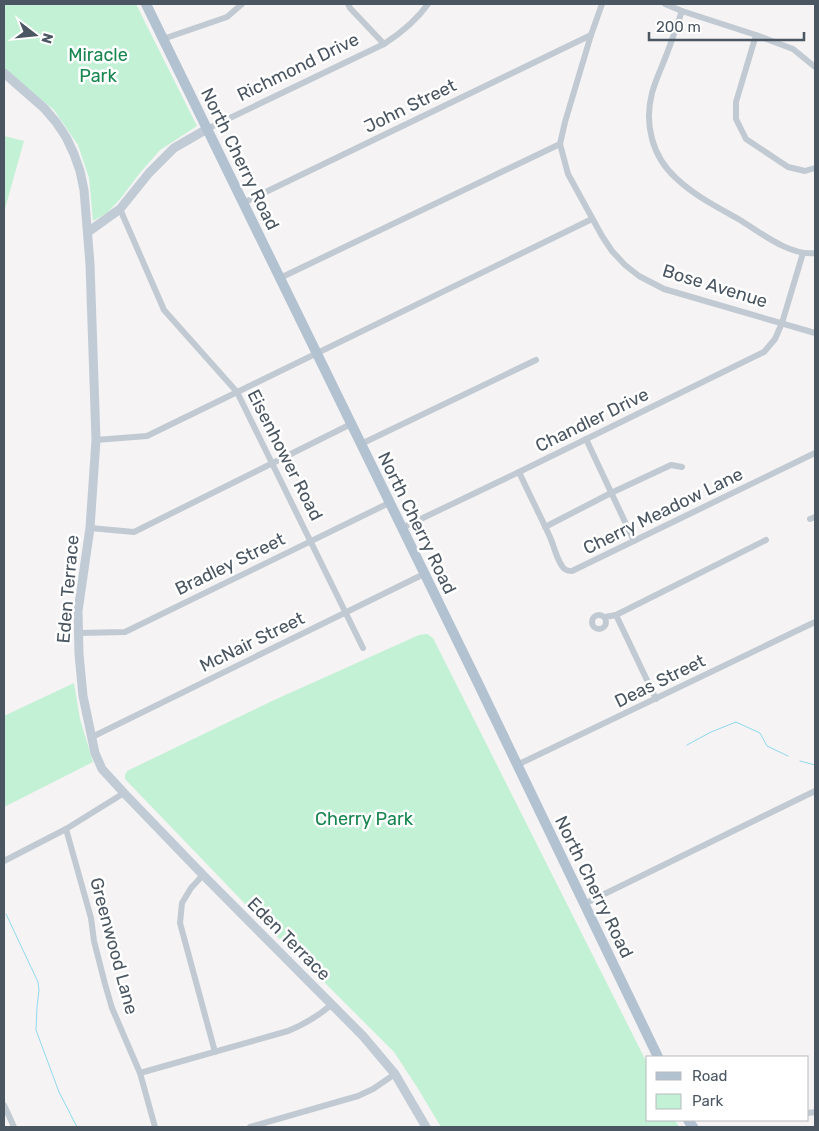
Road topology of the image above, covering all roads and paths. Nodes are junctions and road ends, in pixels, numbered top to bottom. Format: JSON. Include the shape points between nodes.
{"nodes":[{"id":1,"x":146,"y":4,"type":"edge"},
{"id":2,"x":242,"y":4,"type":"edge"},
{"id":3,"x":347,"y":4,"type":"edge"},
{"id":4,"x":428,"y":4,"type":"edge"},
{"id":5,"x":602,"y":4,"type":"edge"},
{"id":6,"x":666,"y":4,"type":"edge"},
{"id":7,"x":682,"y":11,"type":"junction"},
{"id":8,"x":591,"y":35,"type":"junction"},
{"id":9,"x":756,"y":35,"type":"junction"},
{"id":10,"x":163,"y":39,"type":"junction"},
{"id":11,"x":384,"y":44,"type":"junction"},
{"id":12,"x":815,"y":67,"type":"edge"},
{"id":13,"x":4,"y":73,"type":"edge"},
{"id":14,"x":207,"y":129,"type":"junction"},
{"id":15,"x":560,"y":144,"type":"junction"},
{"id":16,"x":815,"y":168,"type":"edge"},
{"id":17,"x":243,"y":203,"type":"junction"},
{"id":18,"x":120,"y":210,"type":"junction"},
{"id":19,"x":592,"y":218,"type":"junction"},
{"id":20,"x":88,"y":232,"type":"junction"},
{"id":21,"x":803,"y":253,"type":"junction"},
{"id":22,"x":815,"y":253,"type":"edge"},
{"id":23,"x":280,"y":278,"type":"junction"},
{"id":24,"x":782,"y":323,"type":"junction"},
{"id":25,"x":815,"y":333,"type":"edge"},
{"id":26,"x":317,"y":353,"type":"junction"},
{"id":27,"x":536,"y":360,"type":"dead end"},
{"id":28,"x":237,"y":392,"type":"junction"},
{"id":29,"x":352,"y":424,"type":"junction"},
{"id":30,"x":586,"y":439,"type":"junction"},
{"id":31,"x":96,"y":440,"type":"junction"},
{"id":32,"x":361,"y":444,"type":"junction"},
{"id":33,"x":815,"y":453,"type":"edge"},
{"id":34,"x":273,"y":464,"type":"junction"},
{"id":35,"x":682,"y":467,"type":"dead end"},
{"id":36,"x":519,"y":472,"type":"junction"},
{"id":37,"x":611,"y":493,"type":"junction"},
{"id":38,"x":389,"y":503,"type":"junction"},
{"id":39,"x":545,"y":527,"type":"junction"},
{"id":40,"x":90,"y":528,"type":"junction"},
{"id":41,"x":402,"y":528,"type":"junction"},
{"id":42,"x":766,"y":540,"type":"dead end"},
{"id":43,"x":311,"y":541,"type":"junction"},
{"id":44,"x":634,"y":541,"type":"junction"},
{"id":45,"x":424,"y":574,"type":"junction"},
{"id":46,"x":346,"y":613,"type":"junction"},
{"id":47,"x":616,"y":614,"type":"junction"},
{"id":48,"x":605,"y":617,"type":"dead end"},
{"id":49,"x":815,"y":622,"type":"edge"},
{"id":50,"x":79,"y":633,"type":"junction"},
{"id":51,"x":363,"y":648,"type":"dead end"},
{"id":52,"x":656,"y":699,"type":"junction"},
{"id":53,"x":92,"y":737,"type":"junction"},
{"id":54,"x":518,"y":766,"type":"junction"},
{"id":55,"x":815,"y":791,"type":"edge"},
{"id":56,"x":124,"y":793,"type":"junction"},
{"id":57,"x":66,"y":828,"type":"junction"},
{"id":58,"x":4,"y":861,"type":"edge"},
{"id":59,"x":203,"y":875,"type":"junction"},
{"id":60,"x":584,"y":904,"type":"junction"},
{"id":61,"x":331,"y":1005,"type":"junction"},
{"id":62,"x":215,"y":1052,"type":"junction"},
{"id":63,"x":658,"y":1056,"type":"edge"},
{"id":64,"x":140,"y":1073,"type":"junction"},
{"id":65,"x":395,"y":1074,"type":"junction"},
{"id":66,"x":4,"y":1105,"type":"edge"},
{"id":67,"x":14,"y":1127,"type":"edge"},
{"id":68,"x":155,"y":1127,"type":"edge"},
{"id":69,"x":250,"y":1127,"type":"edge"},
{"id":70,"x":426,"y":1127,"type":"edge"}],
"edges":[{"from":1,"to":10,"type":"main road","name":"North Cherry Road"},
{"from":2,"to":10,"type":"street","via":[[228,17]]},
{"from":3,"to":11,"type":"street"},
{"from":4,"to":11,"type":"street","name":"Richmond Drive","via":[[398,35]]},
{"from":5,"to":8,"type":"street","name":"Bose Avenue"},
{"from":6,"to":7,"type":"street"},
{"from":7,"to":9,"type":"street"},
{"from":7,"to":21,"type":"street","via":[[653,92],[649,119],[654,149],[675,178],[693,192],[782,246]]},
{"from":8,"to":15,"type":"street","name":"Bose Avenue"},
{"from":8,"to":17,"type":"street","name":"John Street"},
{"from":9,"to":12,"type":"street","via":[[793,50]]},
{"from":9,"to":16,"type":"street","via":[[736,102],[736,119],[746,139],[788,167],[805,171]]},
{"from":10,"to":14,"type":"main road","name":"North Cherry Road"},
{"from":11,"to":14,"type":"street","name":"Richmond Drive"},
{"from":13,"to":20,"type":"street","name":"Eden Terrace","via":[[44,108],[66,137],[80,172]]},
{"from":14,"to":17,"type":"main road","name":"North Cherry Road"},
{"from":14,"to":18,"type":"street","name":"Richmond Drive","via":[[174,148]]},
{"from":15,"to":19,"type":"street","name":"Bose Avenue","via":[[568,174]]},
{"from":15,"to":23,"type":"street"},
{"from":17,"to":23,"type":"main road","name":"North Cherry Road"},
{"from":18,"to":20,"type":"street","name":"Richmond Drive"},
{"from":18,"to":28,"type":"street","name":"Eisenhower Road","via":[[164,310]]},
{"from":19,"to":24,"type":"street","name":"Bose Avenue","via":[[612,251],[639,276],[664,288]]},
{"from":19,"to":26,"type":"street"},
{"from":20,"to":31,"type":"street","name":"Eden Terrace"},
{"from":21,"to":22,"type":"street"},
{"from":21,"to":24,"type":"street","name":"Chandler Drive"},
{"from":23,"to":26,"type":"main road","name":"North Cherry Road"},
{"from":24,"to":25,"type":"street","name":"Bose Avenue"},
{"from":24,"to":30,"type":"street","name":"Chandler Drive","via":[[776,339],[764,352]]},
{"from":26,"to":28,"type":"street"},
{"from":26,"to":29,"type":"main road","name":"North Cherry Road"},
{"from":27,"to":32,"type":"street"},
{"from":28,"to":31,"type":"street","via":[[147,436]]},
{"from":28,"to":34,"type":"street","name":"Eisenhower Road"},
{"from":29,"to":32,"type":"main road","name":"North Cherry Road"},
{"from":29,"to":34,"type":"street"},
{"from":30,"to":36,"type":"street","name":"Chandler Drive"},
{"from":30,"to":37,"type":"street"},
{"from":31,"to":40,"type":"street","name":"Eden Terrace"},
{"from":32,"to":38,"type":"main road","name":"North Cherry Road"},
{"from":33,"to":44,"type":"street","name":"Cherry Meadow Lane"},
{"from":34,"to":40,"type":"street","via":[[134,532]]},
{"from":34,"to":43,"type":"street","name":"Eisenhower Road"},
{"from":35,"to":37,"type":"street","via":[[671,465]]},
{"from":36,"to":39,"type":"street"},
{"from":36,"to":41,"type":"street","name":"Chandler Drive"},
{"from":37,"to":39,"type":"street"},
{"from":37,"to":44,"type":"street"},
{"from":38,"to":41,"type":"main road","name":"North Cherry Road"},
{"from":38,"to":43,"type":"street","name":"Bradley Street"},
{"from":39,"to":44,"type":"street","name":"Cherry Meadow Lane","via":[[558,559],[568,571]]},
{"from":40,"to":50,"type":"street","name":"Eden Terrace","via":[[78,611]]},
{"from":41,"to":45,"type":"main road","name":"North Cherry Road"},
{"from":42,"to":47,"type":"street"},
{"from":43,"to":46,"type":"street","name":"Eisenhower Road"},
{"from":43,"to":50,"type":"street","name":"Bradley Street","via":[[125,632]]},
{"from":45,"to":46,"type":"street","name":"McNair Street"},
{"from":45,"to":54,"type":"main road","name":"North Cherry Road"},
{"from":46,"to":51,"type":"street","name":"Eisenhower Road"},
{"from":46,"to":53,"type":"street","name":"McNair Street"},
{"from":47,"to":48,"type":"street"},
{"from":47,"to":52,"type":"street"},
{"from":49,"to":52,"type":"street","name":"Deas Street"},
{"from":50,"to":53,"type":"street","name":"Eden Terrace","via":[[80,675]]},
{"from":52,"to":54,"type":"street","name":"Deas Street"},
{"from":53,"to":56,"type":"street","name":"Eden Terrace","via":[[102,770]]},
{"from":54,"to":60,"type":"main road","name":"North Cherry Road"},
{"from":55,"to":60,"type":"street"},
{"from":56,"to":57,"type":"street"},
{"from":56,"to":59,"type":"street","name":"Eden Terrace"},
{"from":57,"to":58,"type":"street"},
{"from":57,"to":64,"type":"street","name":"Greenwood Lane","via":[[112,1008]]},
{"from":59,"to":61,"type":"street","name":"Eden Terrace"},
{"from":59,"to":62,"type":"street","via":[[182,903],[180,924]]},
{"from":60,"to":63,"type":"main road","name":"North Cherry Road"},
{"from":61,"to":62,"type":"street","via":[[304,1025]]},
{"from":61,"to":65,"type":"street","name":"Eden Terrace"},
{"from":62,"to":64,"type":"street"},
{"from":64,"to":68,"type":"street","name":"Greenwood Lane"},
{"from":65,"to":69,"type":"street","via":[[358,1096]]},
{"from":65,"to":70,"type":"street","name":"Eden Terrace"},
{"from":66,"to":67,"type":"street"}]}
